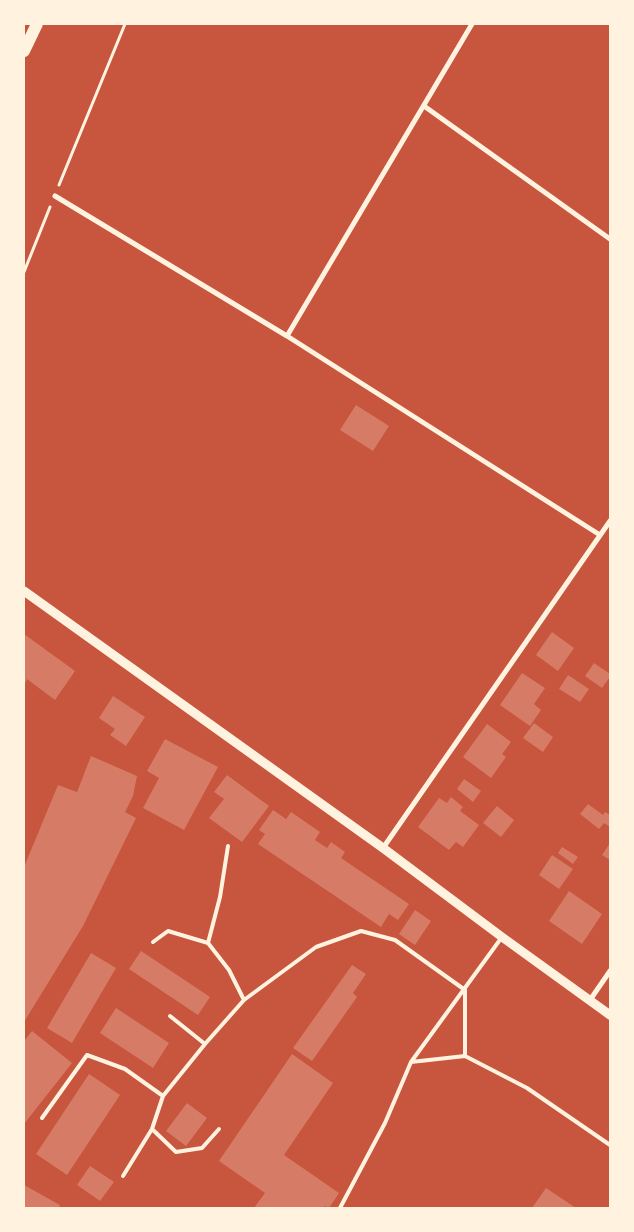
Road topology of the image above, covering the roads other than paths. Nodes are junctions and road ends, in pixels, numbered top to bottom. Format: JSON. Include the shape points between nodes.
{"nodes":[{"id":1,"x":36,"y":24,"type":"edge"},
{"id":2,"x":472,"y":24,"type":"edge"},
{"id":3,"x":24,"y":51,"type":"edge"},
{"id":4,"x":424,"y":106,"type":"junction"},
{"id":5,"x":55,"y":196,"type":"road end"},
{"id":6,"x":610,"y":239,"type":"edge"},
{"id":7,"x":287,"y":336,"type":"junction"},
{"id":8,"x":610,"y":521,"type":"edge"},
{"id":9,"x":600,"y":535,"type":"junction"},
{"id":10,"x":24,"y":591,"type":"edge"},
{"id":11,"x":228,"y":846,"type":"dead end"},
{"id":12,"x":383,"y":848,"type":"junction"},
{"id":13,"x":502,"y":937,"type":"junction"},
{"id":14,"x":153,"y":942,"type":"dead end"},
{"id":15,"x":208,"y":943,"type":"junction"},
{"id":16,"x":610,"y":971,"type":"edge"},
{"id":17,"x":465,"y":990,"type":"junction"},
{"id":18,"x":244,"y":1000,"type":"junction"},
{"id":19,"x":590,"y":1000,"type":"junction"},
{"id":20,"x":610,"y":1015,"type":"edge"},
{"id":21,"x":170,"y":1016,"type":"dead end"},
{"id":22,"x":205,"y":1044,"type":"junction"},
{"id":23,"x":465,"y":1056,"type":"junction"},
{"id":24,"x":411,"y":1062,"type":"junction"},
{"id":25,"x":163,"y":1096,"type":"junction"},
{"id":26,"x":42,"y":1118,"type":"dead end"},
{"id":27,"x":152,"y":1129,"type":"junction"},
{"id":28,"x":219,"y":1129,"type":"dead end"},
{"id":29,"x":610,"y":1145,"type":"edge"},
{"id":30,"x":123,"y":1176,"type":"dead end"},
{"id":31,"x":340,"y":1208,"type":"edge"}],
"edges":[{"from":1,"to":3,"type":"main road"},
{"from":2,"to":4,"type":"street"},
{"from":4,"to":6,"type":"street"},
{"from":4,"to":7,"type":"street"},
{"from":5,"to":7,"type":"street"},
{"from":7,"to":9,"type":"street"},
{"from":8,"to":9,"type":"street"},
{"from":9,"to":12,"type":"street"},
{"from":10,"to":12,"type":"street"},
{"from":11,"to":15,"type":"lane"},
{"from":12,"to":13,"type":"street"},
{"from":13,"to":17,"type":"lane"},
{"from":13,"to":19,"type":"street"},
{"from":14,"to":15,"type":"lane","via":[[168,931]]},
{"from":15,"to":18,"type":"lane","via":[[229,970]]},
{"from":16,"to":19,"type":"street"},
{"from":17,"to":18,"type":"lane","via":[[395,940],[361,931],[316,947]]},
{"from":17,"to":23,"type":"lane"},
{"from":17,"to":24,"type":"lane"},
{"from":18,"to":22,"type":"lane"},
{"from":19,"to":20,"type":"street"},
{"from":21,"to":22,"type":"lane"},
{"from":22,"to":25,"type":"lane"},
{"from":23,"to":24,"type":"lane"},
{"from":23,"to":29,"type":"lane","via":[[527,1088]]},
{"from":24,"to":31,"type":"lane","via":[[385,1123]]},
{"from":25,"to":26,"type":"lane","via":[[125,1069],[87,1055]]},
{"from":25,"to":27,"type":"lane"},
{"from":27,"to":28,"type":"lane","via":[[176,1152],[202,1148]]},
{"from":27,"to":30,"type":"lane"}]}
